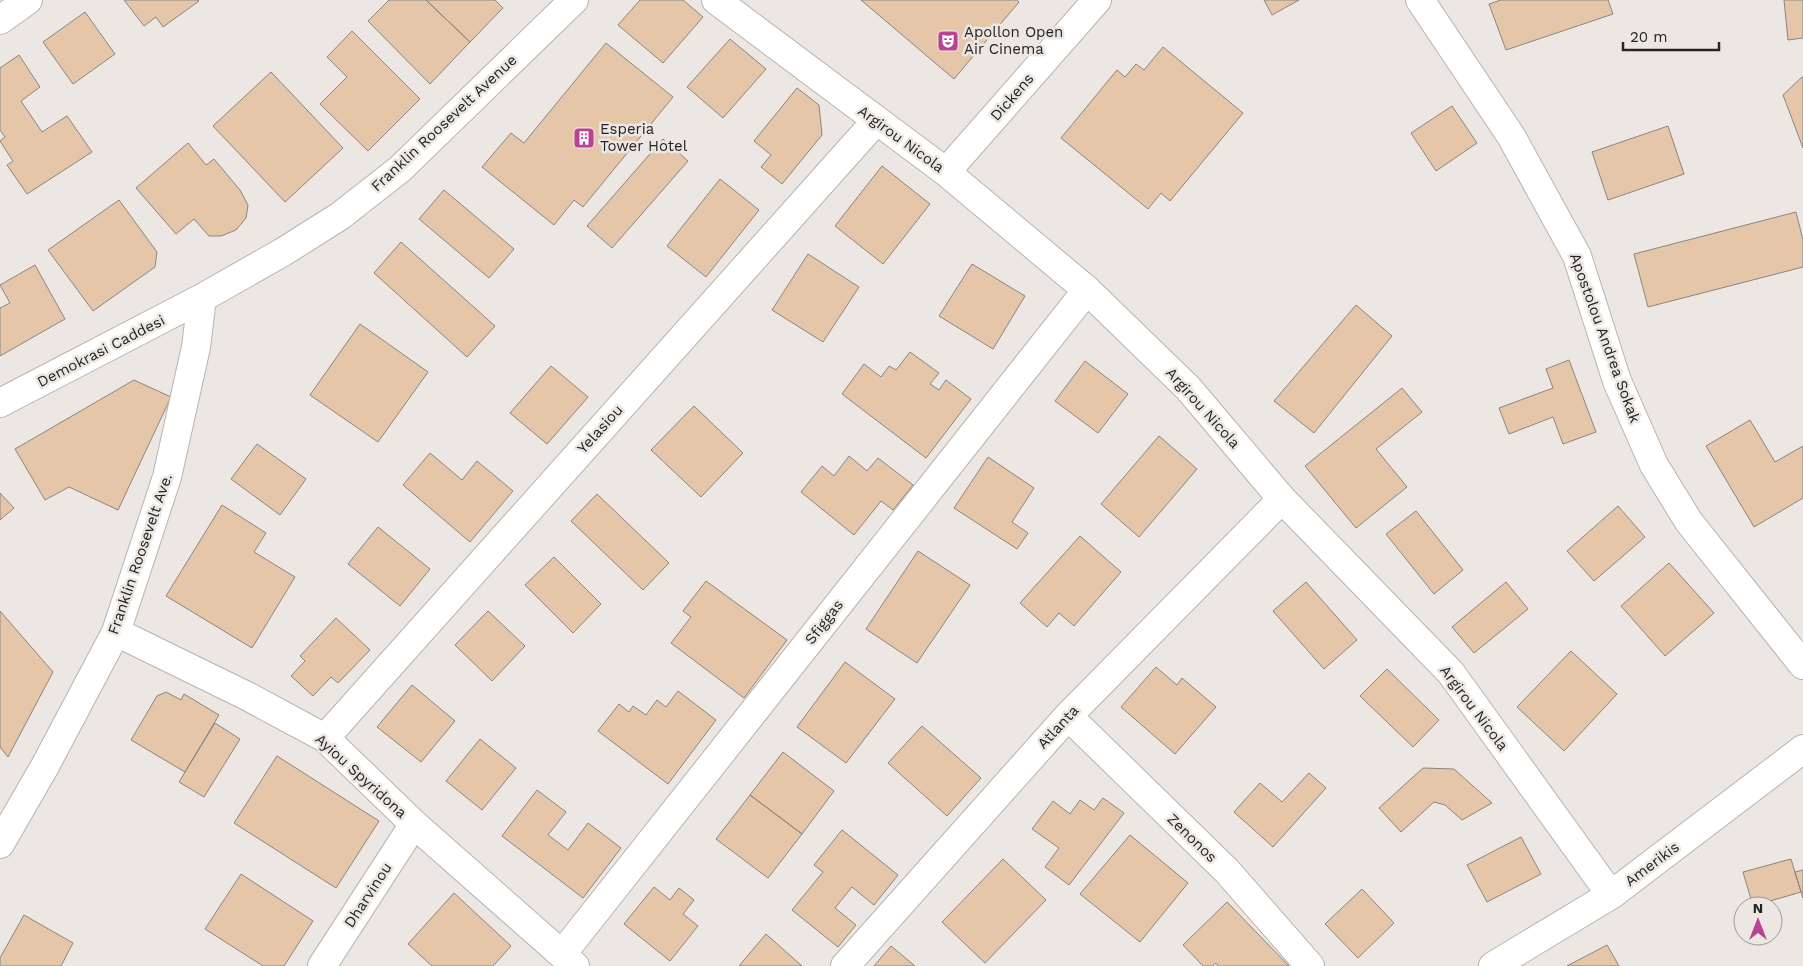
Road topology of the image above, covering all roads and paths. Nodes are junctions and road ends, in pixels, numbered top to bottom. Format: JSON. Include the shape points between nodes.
{"nodes":[{"id":1,"x":28,"y":0,"type":"edge"},
{"id":2,"x":574,"y":0,"type":"edge"},
{"id":3,"x":716,"y":0,"type":"edge"},
{"id":4,"x":1097,"y":0,"type":"edge"},
{"id":5,"x":1420,"y":0,"type":"edge"},
{"id":6,"x":0,"y":20,"type":"edge"},
{"id":7,"x":876,"y":121,"type":"junction"},
{"id":8,"x":946,"y":172,"type":"junction"},
{"id":9,"x":1087,"y":290,"type":"junction"},
{"id":10,"x":202,"y":298,"type":"junction"},
{"id":11,"x":0,"y":403,"type":"edge"},
{"id":12,"x":1282,"y":499,"type":"junction"},
{"id":13,"x":116,"y":632,"type":"junction"},
{"id":14,"x":1803,"y":666,"type":"edge"},
{"id":15,"x":1068,"y":716,"type":"junction"},
{"id":16,"x":325,"y":738,"type":"junction"},
{"id":17,"x":1803,"y":749,"type":"edge"},
{"id":18,"x":414,"y":824,"type":"junction"},
{"id":19,"x":0,"y":844,"type":"edge"},
{"id":20,"x":1611,"y":895,"type":"junction"},
{"id":21,"x":568,"y":960,"type":"edge"},
{"id":22,"x":322,"y":966,"type":"edge"},
{"id":23,"x":845,"y":966,"type":"edge"},
{"id":24,"x":1310,"y":966,"type":"edge"},
{"id":25,"x":1494,"y":966,"type":"edge"}],
"edges":[{"from":1,"to":6,"type":"street"},
{"from":2,"to":10,"type":"street","name":"Franklin Roosevelt Avenue","via":[[400,168],[340,216]]},
{"from":3,"to":7,"type":"street","name":"Argirou Nicola"},
{"from":4,"to":8,"type":"street","name":"Dickens"},
{"from":5,"to":14,"type":"street","name":"Apostolou Andrea Sokak","via":[[1511,136],[1577,256],[1617,381],[1654,465],[1689,522]]},
{"from":7,"to":8,"type":"street","name":"Argirou Nicola"},
{"from":7,"to":16,"type":"street","name":"Yelasiou"},
{"from":8,"to":9,"type":"street","name":"Argirou Nicola"},
{"from":9,"to":12,"type":"street","name":"Argirou Nicola","via":[[1188,388]]},
{"from":9,"to":21,"type":"street","name":"Sfiggas"},
{"from":10,"to":11,"type":"street","name":"Demokrasi Caddesi"},
{"from":10,"to":13,"type":"street","name":"Franklin Roosevelt Ave.","via":[[196,347],[167,477]]},
{"from":12,"to":15,"type":"street","name":"Atlanta"},
{"from":12,"to":20,"type":"street","name":"Argirou Nicola","via":[[1451,673]]},
{"from":13,"to":16,"type":"street","name":"Ayiou Spyridona"},
{"from":13,"to":19,"type":"street","name":"Franklin Roosevelt Ave."},
{"from":15,"to":23,"type":"street","name":"Atlanta"},
{"from":15,"to":24,"type":"street","name":"Zenonos","via":[[1227,871]]},
{"from":16,"to":18,"type":"street","name":"Ayiou Spyridona"},
{"from":17,"to":20,"type":"street","name":"Amerikis"},
{"from":18,"to":21,"type":"street","name":"Ayiou Spyridona"},
{"from":18,"to":22,"type":"street","name":"Dharvinou"},
{"from":20,"to":25,"type":"street","name":"Amerikis"}]}
